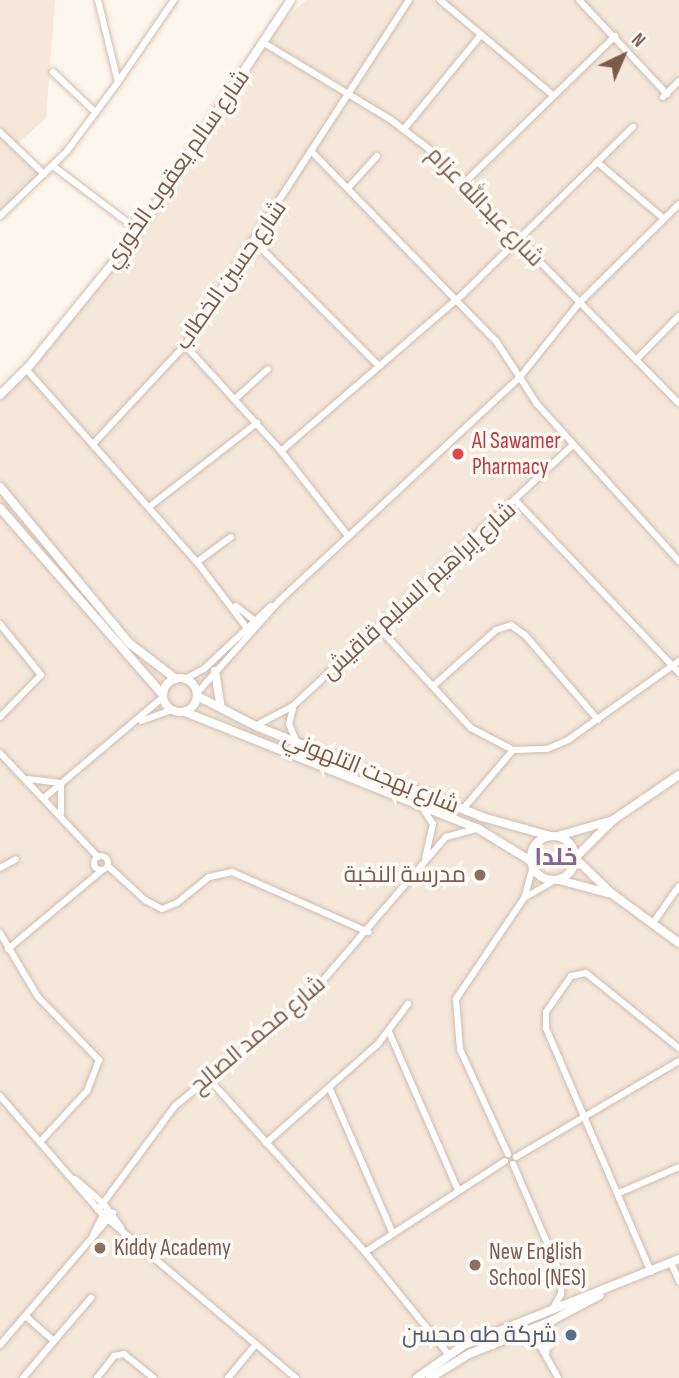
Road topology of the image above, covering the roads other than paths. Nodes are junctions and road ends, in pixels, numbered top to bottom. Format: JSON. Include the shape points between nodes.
{"nodes":[{"id":1,"x":98,"y":0,"type":"edge"},
{"id":2,"x":174,"y":0,"type":"edge"},
{"id":3,"x":291,"y":0,"type":"edge"},
{"id":4,"x":409,"y":0,"type":"edge"},
{"id":5,"x":440,"y":0,"type":"edge"},
{"id":6,"x":579,"y":0,"type":"edge"},
{"id":7,"x":481,"y":35,"type":"junction"},
{"id":8,"x":615,"y":36,"type":"junction"},
{"id":9,"x":264,"y":43,"type":"junction"},
{"id":10,"x":53,"y":72,"type":"dead end"},
{"id":11,"x":679,"y":81,"type":"edge"},
{"id":12,"x":118,"y":82,"type":"junction"},
{"id":13,"x":348,"y":93,"type":"junction"},
{"id":14,"x":552,"y":95,"type":"junction"},
{"id":15,"x":96,"y":113,"type":"junction"},
{"id":16,"x":633,"y":127,"type":"dead end"},
{"id":17,"x":404,"y":129,"type":"junction"},
{"id":18,"x":0,"y":132,"type":"edge"},
{"id":19,"x":313,"y":153,"type":"junction"},
{"id":20,"x":377,"y":156,"type":"dead end"},
{"id":21,"x":597,"y":162,"type":"junction"},
{"id":22,"x":53,"y":166,"type":"junction"},
{"id":23,"x":44,"y":174,"type":"junction"},
{"id":24,"x":464,"y":183,"type":"junction"},
{"id":25,"x":348,"y":188,"type":"junction"},
{"id":26,"x":679,"y":204,"type":"edge"},
{"id":27,"x":0,"y":216,"type":"edge"},
{"id":28,"x":663,"y":218,"type":"junction"},
{"id":29,"x":139,"y":231,"type":"junction"},
{"id":30,"x":517,"y":241,"type":"junction"},
{"id":31,"x":255,"y":243,"type":"junction"},
{"id":32,"x":456,"y":299,"type":"junction"},
{"id":33,"x":579,"y":303,"type":"junction"},
{"id":34,"x":679,"y":316,"type":"edge"},
{"id":35,"x":185,"y":345,"type":"junction"},
{"id":36,"x":636,"y":359,"type":"junction"},
{"id":37,"x":378,"y":365,"type":"junction"},
{"id":38,"x":26,"y":369,"type":"junction"},
{"id":39,"x":268,"y":369,"type":"dead end"},
{"id":40,"x":520,"y":377,"type":"junction"},
{"id":41,"x":0,"y":394,"type":"edge"},
{"id":42,"x":236,"y":398,"type":"junction"},
{"id":43,"x":679,"y":403,"type":"edge"},
{"id":44,"x":257,"y":423,"type":"junction"},
{"id":45,"x":94,"y":443,"type":"junction"},
{"id":46,"x":573,"y":445,"type":"junction"},
{"id":47,"x":281,"y":451,"type":"junction"},
{"id":48,"x":0,"y":487,"type":"edge"},
{"id":49,"x":517,"y":502,"type":"junction"},
{"id":50,"x":149,"y":507,"type":"junction"},
{"id":51,"x":1,"y":510,"type":"edge"},
{"id":52,"x":348,"y":536,"type":"junction"},
{"id":53,"x":231,"y":537,"type":"dead end"},
{"id":54,"x":679,"y":561,"type":"edge"},
{"id":55,"x":197,"y":562,"type":"junction"},
{"id":56,"x":234,"y":605,"type":"junction"},
{"id":57,"x":255,"y":622,"type":"junction"},
{"id":58,"x":0,"y":624,"type":"edge"},
{"id":59,"x":379,"y":628,"type":"junction"},
{"id":60,"x":247,"y":629,"type":"junction"},
{"id":61,"x":676,"y":664,"type":"edge"},
{"id":62,"x":215,"y":671,"type":"junction"},
{"id":63,"x":679,"y":673,"type":"edge"},
{"id":64,"x":181,"y":679,"type":"junction"},
{"id":65,"x":433,"y":687,"type":"junction"},
{"id":66,"x":197,"y":695,"type":"junction"},
{"id":67,"x":163,"y":696,"type":"junction"},
{"id":68,"x":293,"y":706,"type":"junction"},
{"id":69,"x":221,"y":707,"type":"junction"},
{"id":70,"x":173,"y":710,"type":"junction"},
{"id":71,"x":185,"y":712,"type":"junction"},
{"id":72,"x":0,"y":717,"type":"edge"},
{"id":73,"x":598,"y":720,"type":"junction"},
{"id":74,"x":139,"y":722,"type":"junction"},
{"id":75,"x":256,"y":726,"type":"junction"},
{"id":76,"x":297,"y":743,"type":"junction"},
{"id":77,"x":513,"y":750,"type":"junction"},
{"id":78,"x":0,"y":752,"type":"edge"},
{"id":79,"x":679,"y":775,"type":"edge"},
{"id":80,"x":23,"y":776,"type":"junction"},
{"id":81,"x":61,"y":783,"type":"junction"},
{"id":82,"x":44,"y":798,"type":"junction"},
{"id":83,"x":419,"y":803,"type":"junction"},
{"id":84,"x":463,"y":809,"type":"junction"},
{"id":85,"x":63,"y":818,"type":"junction"},
{"id":86,"x":613,"y":820,"type":"junction"},
{"id":87,"x":477,"y":828,"type":"junction"},
{"id":88,"x":553,"y":836,"type":"junction"},
{"id":89,"x":576,"y":858,"type":"junction"},
{"id":90,"x":16,"y":859,"type":"dead end"},
{"id":91,"x":96,"y":859,"type":"junction"},
{"id":92,"x":423,"y":863,"type":"junction"},
{"id":93,"x":532,"y":864,"type":"junction"},
{"id":94,"x":0,"y":868,"type":"edge"},
{"id":95,"x":105,"y":868,"type":"junction"},
{"id":96,"x":556,"y":880,"type":"junction"},
{"id":97,"x":84,"y":881,"type":"junction"},
{"id":98,"x":679,"y":886,"type":"edge"},
{"id":99,"x":611,"y":894,"type":"junction"},
{"id":100,"x":524,"y":898,"type":"junction"},
{"id":101,"x":653,"y":923,"type":"junction"},
{"id":102,"x":368,"y":932,"type":"junction"},
{"id":103,"x":0,"y":933,"type":"edge"},
{"id":104,"x":679,"y":943,"type":"edge"},
{"id":105,"x":8,"y":949,"type":"junction"},
{"id":106,"x":408,"y":1004,"type":"dead end"},
{"id":107,"x":388,"y":1032,"type":"junction"},
{"id":108,"x":679,"y":1048,"type":"edge"},
{"id":109,"x":679,"y":1061,"type":"edge"},
{"id":110,"x":208,"y":1078,"type":"junction"},
{"id":111,"x":330,"y":1089,"type":"junction"},
{"id":112,"x":0,"y":1096,"type":"edge"},
{"id":113,"x":585,"y":1116,"type":"junction"},
{"id":114,"x":42,"y":1140,"type":"junction"},
{"id":115,"x":267,"y":1143,"type":"junction"},
{"id":116,"x":509,"y":1160,"type":"junction"},
{"id":117,"x":679,"y":1167,"type":"edge"},
{"id":118,"x":73,"y":1177,"type":"junction"},
{"id":119,"x":458,"y":1191,"type":"junction"},
{"id":120,"x":619,"y":1194,"type":"junction"},
{"id":121,"x":108,"y":1208,"type":"junction"},
{"id":122,"x":103,"y":1215,"type":"junction"},
{"id":123,"x":121,"y":1228,"type":"junction"},
{"id":124,"x":393,"y":1234,"type":"junction"},
{"id":125,"x":365,"y":1252,"type":"junction"},
{"id":126,"x":675,"y":1261,"type":"edge"},
{"id":127,"x":651,"y":1272,"type":"junction"},
{"id":128,"x":679,"y":1281,"type":"edge"},
{"id":129,"x":91,"y":1298,"type":"dead end"},
{"id":130,"x":25,"y":1316,"type":"junction"},
{"id":131,"x":551,"y":1316,"type":"junction"},
{"id":132,"x":518,"y":1334,"type":"junction"},
{"id":133,"x":54,"y":1340,"type":"junction"},
{"id":134,"x":256,"y":1344,"type":"junction"},
{"id":135,"x":0,"y":1345,"type":"edge"},
{"id":136,"x":546,"y":1354,"type":"junction"},
{"id":137,"x":451,"y":1358,"type":"junction"},
{"id":138,"x":557,"y":1377,"type":"edge"},
{"id":139,"x":23,"y":1378,"type":"edge"},
{"id":140,"x":97,"y":1378,"type":"edge"},
{"id":141,"x":154,"y":1378,"type":"edge"},
{"id":142,"x":228,"y":1378,"type":"edge"},
{"id":143,"x":296,"y":1378,"type":"edge"},
{"id":144,"x":417,"y":1378,"type":"edge"},
{"id":145,"x":430,"y":1378,"type":"edge"}],
"edges":[{"from":1,"to":12,"type":"street"},
{"from":2,"to":12,"type":"street"},
{"from":3,"to":9,"type":"street","name":"شارع سالم يعقوب الخوري"},
{"from":4,"to":13,"type":"street","name":"شارع حسين الخطاب"},
{"from":5,"to":7,"type":"street"},
{"from":6,"to":8,"type":"street"},
{"from":7,"to":14,"type":"street"},
{"from":7,"to":17,"type":"street"},
{"from":8,"to":11,"type":"street","via":[[665,96]]},
{"from":8,"to":14,"type":"street"},
{"from":9,"to":13,"type":"street","name":"شارع عبدالله عزام"},
{"from":9,"to":29,"type":"street","name":"شارع سالم يعقوب الخوري"},
{"from":10,"to":15,"type":"street"},
{"from":12,"to":15,"type":"street"},
{"from":13,"to":17,"type":"street","name":"شارع عبدالله عزام"},
{"from":13,"to":19,"type":"street","name":"شارع حسين الخطاب"},
{"from":14,"to":24,"type":"street"},
{"from":15,"to":22,"type":"street"},
{"from":16,"to":21,"type":"street"},
{"from":17,"to":24,"type":"street","name":"شارع عبدالله عزام"},
{"from":18,"to":23,"type":"street"},
{"from":19,"to":25,"type":"street"},
{"from":19,"to":31,"type":"street","name":"شارع حسين الخطاب"},
{"from":20,"to":25,"type":"street"},
{"from":21,"to":28,"type":"street"},
{"from":21,"to":30,"type":"street"},
{"from":22,"to":23,"type":"street"},
{"from":22,"to":29,"type":"street"},
{"from":23,"to":27,"type":"street"},
{"from":24,"to":30,"type":"street","name":"شارع عبدالله عزام"},
{"from":25,"to":32,"type":"street"},
{"from":26,"to":28,"type":"street"},
{"from":28,"to":33,"type":"street"},
{"from":29,"to":38,"type":"street","name":"شارع سالم يعقوب الخوري"},
{"from":30,"to":32,"type":"street"},
{"from":30,"to":33,"type":"street","name":"شارع عبدالله عزام"},
{"from":31,"to":35,"type":"street","name":"شارع حسين الخطاب"},
{"from":31,"to":37,"type":"street"},
{"from":32,"to":37,"type":"street"},
{"from":32,"to":40,"type":"street","via":[[496,341]]},
{"from":33,"to":36,"type":"street","name":"شارع عبدالله عزام"},
{"from":33,"to":40,"type":"street"},
{"from":34,"to":36,"type":"street"},
{"from":35,"to":42,"type":"street"},
{"from":35,"to":45,"type":"street","name":"شارع حسين الخطاب"},
{"from":36,"to":43,"type":"street","name":"شارع عبدالله عزام"},
{"from":37,"to":47,"type":"street"},
{"from":38,"to":41,"type":"street","name":"شارع سالم يعقوب الخوري"},
{"from":38,"to":45,"type":"street"},
{"from":39,"to":42,"type":"street"},
{"from":40,"to":46,"type":"street"},
{"from":40,"to":52,"type":"street"},
{"from":42,"to":44,"type":"street"},
{"from":44,"to":47,"type":"street"},
{"from":44,"to":50,"type":"street"},
{"from":45,"to":50,"type":"street"},
{"from":46,"to":49,"type":"street","name":"شارع إبراهيم السليم قاقيش"},
{"from":46,"to":54,"type":"street"},
{"from":47,"to":52,"type":"street"},
{"from":48,"to":64,"type":"street","via":[[129,643]]},
{"from":49,"to":59,"type":"street","name":"شارع إبراهيم السليم قاقيش"},
{"from":49,"to":61,"type":"street"},
{"from":50,"to":55,"type":"street"},
{"from":51,"to":67,"type":"street"},
{"from":52,"to":57,"type":"street"},
{"from":53,"to":55,"type":"street"},
{"from":55,"to":56,"type":"street"},
{"from":56,"to":57,"type":"street"},
{"from":56,"to":60,"type":"street"},
{"from":57,"to":60,"type":"street"},
{"from":58,"to":72,"type":"street","via":[[41,675]]},
{"from":59,"to":65,"type":"street"},
{"from":59,"to":68,"type":"street","name":"شارع إبراهيم السليم قاقيش"},
{"from":60,"to":62,"type":"street"},
{"from":60,"to":64,"type":"street","via":[[209,665]]},
{"from":61,"to":63,"type":"street"},
{"from":61,"to":73,"type":"street"},
{"from":62,"to":66,"type":"street"},
{"from":62,"to":69,"type":"street"},
{"from":64,"to":66,"type":"street"},
{"from":64,"to":67,"type":"street","via":[[167,685]]},
{"from":65,"to":73,"type":"street","via":[[496,630],[511,625],[525,635]]},
{"from":65,"to":77,"type":"street","via":[[471,728]]},
{"from":66,"to":69,"type":"street","name":"شارع بهجت التلهوني"},
{"from":66,"to":71,"type":"street"},
{"from":67,"to":70,"type":"street"},
{"from":67,"to":74,"type":"street"},
{"from":68,"to":75,"type":"street","name":"شارع إبراهيم السليم قاقيش","via":[[275,720]]},
{"from":68,"to":76,"type":"street","via":[[289,724]]},
{"from":69,"to":75,"type":"street","name":"شارع بهجت التلهوني"},
{"from":70,"to":71,"type":"street"},
{"from":70,"to":74,"type":"street"},
{"from":71,"to":83,"type":"street","name":"شارع بهجت التلهوني"},
{"from":73,"to":77,"type":"street","via":[[547,749]]},
{"from":74,"to":81,"type":"street"},
{"from":75,"to":76,"type":"street","name":"شارع بهجت التلهوني"},
{"from":76,"to":84,"type":"street","name":"شارع بهجت التلهوني"},
{"from":77,"to":84,"type":"street"},
{"from":78,"to":80,"type":"street"},
{"from":79,"to":86,"type":"street"},
{"from":80,"to":81,"type":"street"},
{"from":80,"to":82,"type":"street"},
{"from":81,"to":82,"type":"street"},
{"from":81,"to":85,"type":"street"},
{"from":82,"to":85,"type":"street"},
{"from":83,"to":87,"type":"street","name":"شارع بهجت التلهوني"},
{"from":83,"to":92,"type":"street","name":"شارع محمد الصالح","via":[[433,824]]},
{"from":84,"to":88,"type":"street","name":"شارع بهجت التلهوني"},
{"from":85,"to":91,"type":"street"},
{"from":86,"to":88,"type":"street"},
{"from":86,"to":89,"type":"street"},
{"from":87,"to":92,"type":"street","name":"شارع محمد الصالح","via":[[452,833]]},
{"from":87,"to":93,"type":"street","name":"شارع بهجت التلهوني"},
{"from":88,"to":89,"type":"street","via":[[570,843]]},
{"from":88,"to":93,"type":"street","via":[[534,848]]},
{"from":89,"to":96,"type":"street","via":[[571,872]]},
{"from":89,"to":99,"type":"street"},
{"from":90,"to":94,"type":"street"},
{"from":91,"to":95,"type":"street"},
{"from":91,"to":95,"type":"street","via":[[105,857]]},
{"from":91,"to":97,"type":"street"},
{"from":92,"to":102,"type":"street","name":"شارع محمد الصالح"},
{"from":93,"to":96,"type":"street","via":[[541,877]]},
{"from":93,"to":100,"type":"street"},
{"from":95,"to":97,"type":"street"},
{"from":95,"to":102,"type":"street","via":[[162,909],[209,877],[232,872]]},
{"from":96,"to":99,"type":"street"},
{"from":96,"to":100,"type":"street"},
{"from":97,"to":105,"type":"street"},
{"from":98,"to":101,"type":"street"},
{"from":99,"to":101,"type":"street"},
{"from":100,"to":116,"type":"street","via":[[460,988],[454,1010],[460,1049]]},
{"from":101,"to":104,"type":"street"},
{"from":102,"to":110,"type":"street","name":"شارع محمد الصالح","via":[[293,1012]]},
{"from":103,"to":105,"type":"street"},
{"from":105,"to":114,"type":"street","via":[[38,997],[99,1060],[87,1091]]},
{"from":106,"to":107,"type":"street"},
{"from":107,"to":111,"type":"street"},
{"from":107,"to":119,"type":"street"},
{"from":108,"to":113,"type":"street","via":[[595,978],[582,973],[571,976],[549,1004],[546,1028]]},
{"from":109,"to":113,"type":"street"},
{"from":110,"to":115,"type":"street"},
{"from":110,"to":121,"type":"street","name":"شارع محمد الصالح","via":[[170,1113]]},
{"from":111,"to":115,"type":"street"},
{"from":111,"to":124,"type":"street"},
{"from":112,"to":114,"type":"street"},
{"from":113,"to":116,"type":"street"},
{"from":113,"to":120,"type":"street"},
{"from":114,"to":118,"type":"street"},
{"from":115,"to":125,"type":"street"},
{"from":116,"to":119,"type":"street"},
{"from":116,"to":131,"type":"street","via":[[562,1277],[561,1294]]},
{"from":117,"to":120,"type":"street"},
{"from":118,"to":121,"type":"street"},
{"from":118,"to":122,"type":"street"},
{"from":119,"to":124,"type":"street"},
{"from":120,"to":127,"type":"street"},
{"from":121,"to":122,"type":"street","name":"شارع محمد الصالح"},
{"from":121,"to":122,"type":"street"},
{"from":121,"to":123,"type":"street"},
{"from":122,"to":123,"type":"street"},
{"from":122,"to":130,"type":"street","via":[[93,1236]]},
{"from":123,"to":134,"type":"street"},
{"from":124,"to":125,"type":"street"},
{"from":125,"to":137,"type":"street"},
{"from":126,"to":127,"type":"street"},
{"from":126,"to":128,"type":"street"},
{"from":127,"to":131,"type":"street"},
{"from":129,"to":133,"type":"street"},
{"from":130,"to":133,"type":"street"},
{"from":130,"to":135,"type":"street"},
{"from":131,"to":132,"type":"street"},
{"from":131,"to":136,"type":"street"},
{"from":131,"to":137,"type":"street"},
{"from":132,"to":136,"type":"street"},
{"from":132,"to":137,"type":"street"},
{"from":133,"to":139,"type":"street"},
{"from":134,"to":142,"type":"street"},
{"from":134,"to":143,"type":"street"},
{"from":136,"to":138,"type":"street"},
{"from":137,"to":144,"type":"street"},
{"from":137,"to":145,"type":"street"},
{"from":140,"to":141,"type":"street","via":[[114,1356],[124,1353]]}]}
